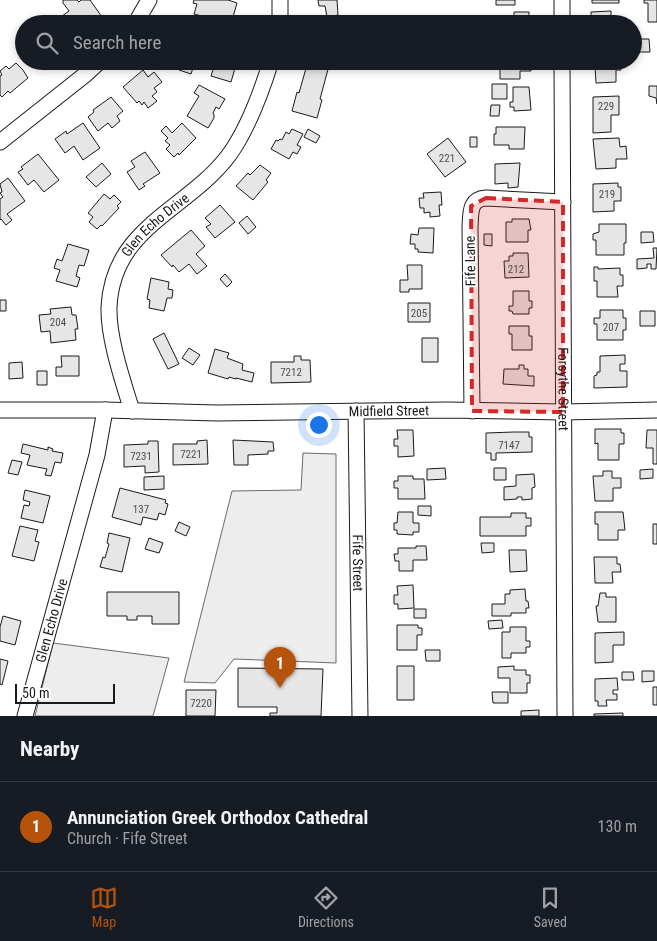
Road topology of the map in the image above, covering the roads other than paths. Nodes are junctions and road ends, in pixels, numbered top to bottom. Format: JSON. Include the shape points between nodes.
{"nodes":[{"id":1,"x":149,"y":0,"type":"edge"},
{"id":2,"x":280,"y":0,"type":"edge"},
{"id":3,"x":562,"y":0,"type":"edge"},
{"id":4,"x":140,"y":15,"type":"edge"},
{"id":5,"x":280,"y":15,"type":"edge"},
{"id":6,"x":562,"y":15,"type":"edge"},
{"id":7,"x":90,"y":70,"type":"edge"},
{"id":8,"x":268,"y":70,"type":"edge"},
{"id":9,"x":562,"y":70,"type":"edge"},
{"id":10,"x":0,"y":142,"type":"edge"},
{"id":11,"x":563,"y":202,"type":"junction"},
{"id":12,"x":0,"y":410,"type":"edge"},
{"id":13,"x":105,"y":410,"type":"junction"},
{"id":14,"x":657,"y":410,"type":"edge"},
{"id":15,"x":132,"y":411,"type":"junction"},
{"id":16,"x":356,"y":411,"type":"junction"},
{"id":17,"x":472,"y":411,"type":"junction"},
{"id":18,"x":563,"y":412,"type":"junction"},
{"id":19,"x":25,"y":716,"type":"edge"},
{"id":20,"x":360,"y":716,"type":"edge"},
{"id":21,"x":565,"y":716,"type":"edge"}],
"edges":[{"from":1,"to":4,"type":"street"},
{"from":2,"to":5,"type":"street"},
{"from":3,"to":6,"type":"street"},
{"from":7,"to":10,"type":"street"},
{"from":8,"to":15,"type":"street","name":"Glen Echo Drive","via":[[230,154],[191,194],[135,239],[115,275],[109,309],[110,328]]},
{"from":9,"to":11,"type":"street","name":"Forsythe Street"},
{"from":11,"to":17,"type":"street","name":"Fife Lane","via":[[486,198],[476,200],[471,206]]},
{"from":11,"to":18,"type":"street","name":"Forsythe Street"},
{"from":12,"to":13,"type":"street","name":"Midfield Street"},
{"from":13,"to":15,"type":"street","name":"Midfield Street"},
{"from":13,"to":19,"type":"street","name":"Glen Echo Drive","via":[[97,455]]},
{"from":14,"to":18,"type":"street","name":"Midfield Street"},
{"from":15,"to":16,"type":"street","name":"Midfield Street"},
{"from":16,"to":17,"type":"street","name":"Midfield Street"},
{"from":16,"to":20,"type":"street","name":"Fife Street"},
{"from":17,"to":18,"type":"street","name":"Midfield Street"},
{"from":18,"to":21,"type":"street","name":"Forsythe Street"}]}
